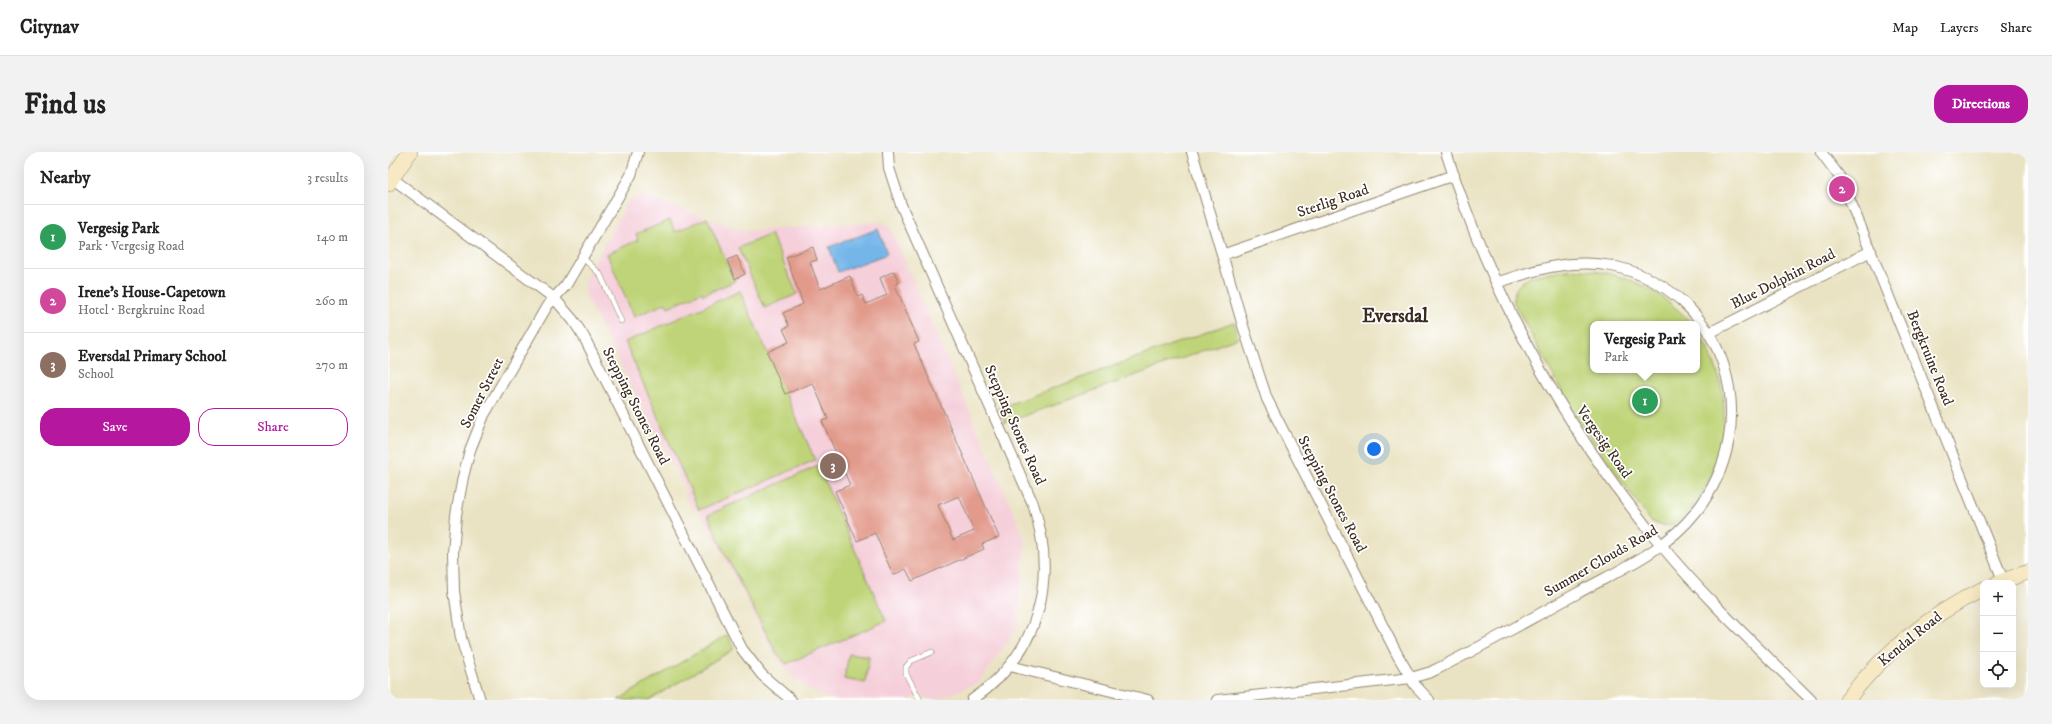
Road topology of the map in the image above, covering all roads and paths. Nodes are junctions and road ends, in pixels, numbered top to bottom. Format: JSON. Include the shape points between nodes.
{"nodes":[{"id":1,"x":410,"y":152,"type":"edge"},
{"id":2,"x":638,"y":152,"type":"edge"},
{"id":3,"x":888,"y":152,"type":"edge"},
{"id":4,"x":1192,"y":152,"type":"edge"},
{"id":5,"x":1446,"y":152,"type":"edge"},
{"id":6,"x":1821,"y":152,"type":"edge"},
{"id":7,"x":1454,"y":175,"type":"junction"},
{"id":8,"x":390,"y":182,"type":"edge"},
{"id":9,"x":1871,"y":251,"type":"junction"},
{"id":10,"x":1222,"y":255,"type":"junction"},
{"id":11,"x":583,"y":258,"type":"junction"},
{"id":12,"x":1496,"y":283,"type":"junction"},
{"id":13,"x":554,"y":298,"type":"junction"},
{"id":14,"x":621,"y":321,"type":"dead end"},
{"id":15,"x":1700,"y":321,"type":"edge"},
{"id":16,"x":1700,"y":322,"type":"edge"},
{"id":17,"x":1709,"y":333,"type":"junction"},
{"id":18,"x":1661,"y":546,"type":"junction"},
{"id":19,"x":2028,"y":572,"type":"edge"},
{"id":20,"x":1999,"y":580,"type":"edge"},
{"id":21,"x":2006,"y":580,"type":"edge"},
{"id":22,"x":1980,"y":591,"type":"edge"},
{"id":23,"x":932,"y":652,"type":"dead end"},
{"id":24,"x":1010,"y":666,"type":"junction"},
{"id":25,"x":1411,"y":678,"type":"junction"},
{"id":26,"x":480,"y":700,"type":"edge"},
{"id":27,"x":791,"y":700,"type":"edge"},
{"id":28,"x":920,"y":700,"type":"edge"},
{"id":29,"x":972,"y":700,"type":"edge"},
{"id":30,"x":1148,"y":700,"type":"edge"},
{"id":31,"x":1217,"y":700,"type":"edge"},
{"id":32,"x":1429,"y":700,"type":"edge"},
{"id":33,"x":1811,"y":700,"type":"edge"},
{"id":34,"x":1847,"y":700,"type":"edge"}],
"edges":[{"from":1,"to":8,"type":"street"},
{"from":2,"to":11,"type":"street","name":"Somer Street","via":[[631,175]]},
{"from":3,"to":24,"type":"street","name":"Stepping Stones Road","via":[[889,168],[901,205],[1033,504],[1040,526],[1045,564],[1040,608],[1024,644]]},
{"from":4,"to":10,"type":"street","name":"Stepping Stones Road"},
{"from":5,"to":7,"type":"street","name":"Vergesig Road"},
{"from":6,"to":9,"type":"street","name":"Bergkruine Road","via":[[1839,176]]},
{"from":7,"to":10,"type":"street","name":"Sterlig Road"},
{"from":7,"to":12,"type":"street","name":"Vergesig Road"},
{"from":8,"to":13,"type":"street","name":"Stepping Stones Road"},
{"from":9,"to":17,"type":"street","name":"Blue Dolphin Road"},
{"from":9,"to":20,"type":"street","name":"Bergkruine Road"},
{"from":10,"to":25,"type":"street","name":"Stepping Stones Road","via":[[1267,399]]},
{"from":11,"to":13,"type":"street","name":"Somer Street","via":[[566,285]]},
{"from":11,"to":14,"type":"lane","via":[[600,274]]},
{"from":12,"to":15,"type":"street","name":"Summer Clouds Road","via":[[1538,269],[1563,264],[1611,266],[1660,285]]},
{"from":12,"to":18,"type":"street","name":"Vergesig Road","via":[[1506,306],[1576,431]]},
{"from":13,"to":26,"type":"street","name":"Somer Street","via":[[484,415],[470,450],[456,515],[454,591],[461,638]]},
{"from":13,"to":27,"type":"street","name":"Stepping Stones Road","via":[[584,337],[742,649],[762,675]]},
{"from":16,"to":17,"type":"street","name":"Summer Clouds Road"},
{"from":17,"to":18,"type":"street","name":"Summer Clouds Road","via":[[1720,356],[1730,391],[1731,425],[1727,454],[1721,473],[1710,493],[1694,514]]},
{"from":18,"to":25,"type":"street","name":"Summer Clouds Road","via":[[1450,663]]},
{"from":18,"to":33,"type":"street","name":"Vergesig Road","via":[[1698,588]]},
{"from":19,"to":21,"type":"street"},
{"from":22,"to":34,"type":"street","name":"Kendal Road","via":[[1932,619],[1903,640]]},
{"from":23,"to":28,"type":"lane","via":[[911,661],[906,666],[906,674]]},
{"from":24,"to":29,"type":"street","name":"Stepping Stones Road","via":[[986,691]]},
{"from":24,"to":30,"type":"street"},
{"from":25,"to":31,"type":"street","name":"Summer Clouds Road"},
{"from":25,"to":32,"type":"street","name":"Stepping Stones Road"}]}
